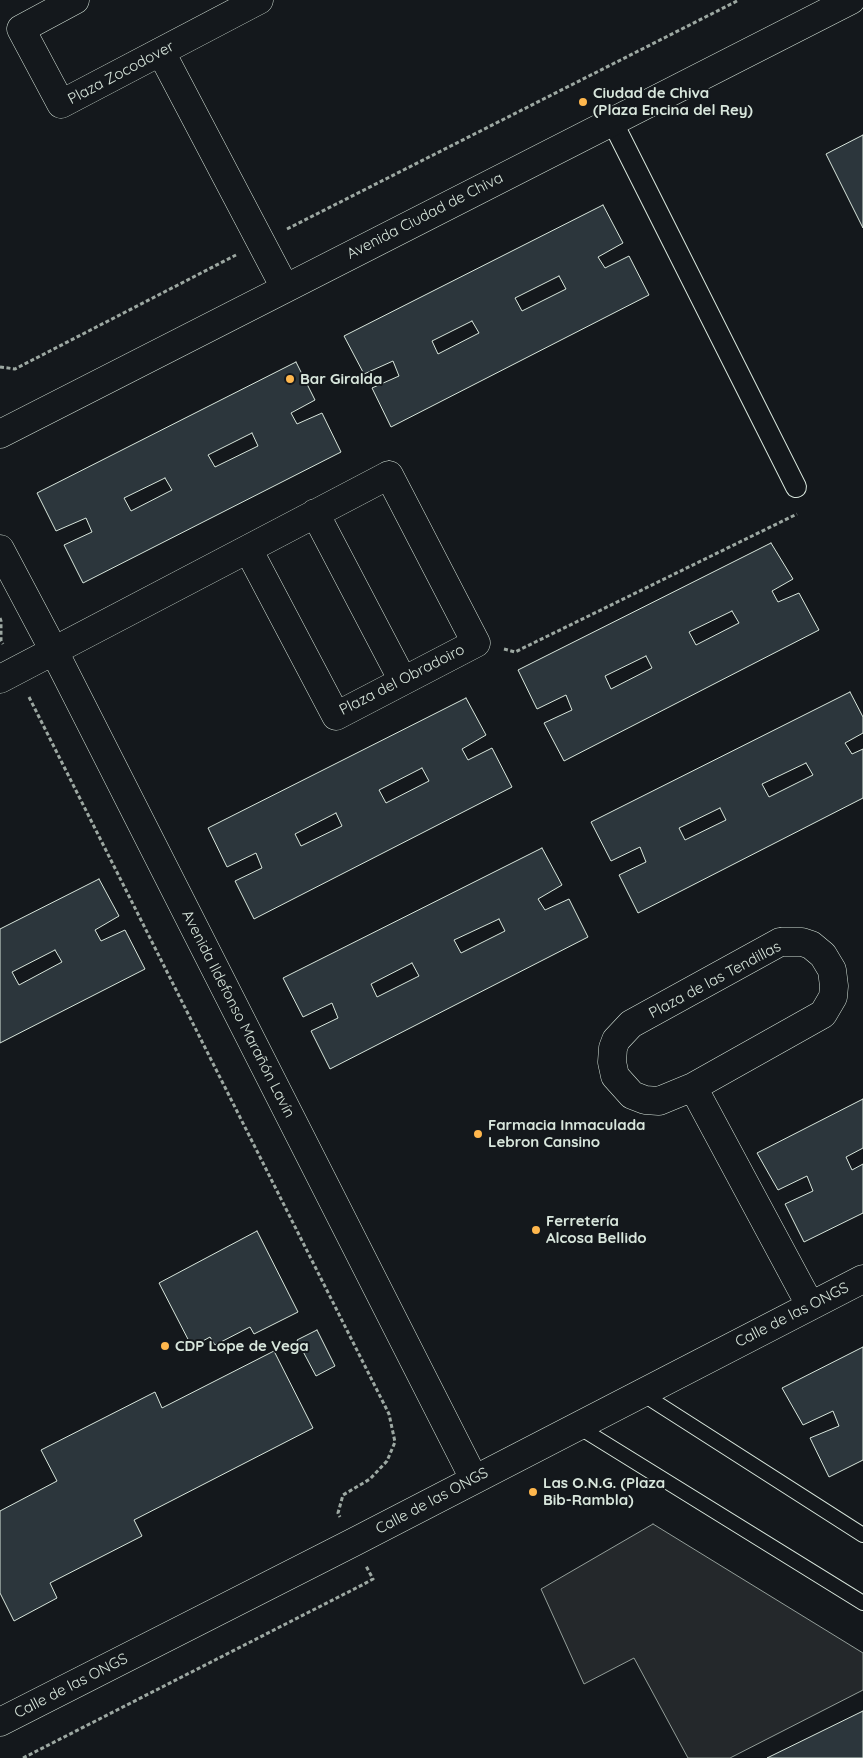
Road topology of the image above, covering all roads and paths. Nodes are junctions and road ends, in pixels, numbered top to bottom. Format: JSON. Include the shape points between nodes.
{"nodes":[{"id":1,"x":75,"y":0,"type":"edge"},
{"id":2,"x":259,"y":0,"type":"edge"},
{"id":3,"x":738,"y":0,"type":"edge"},
{"id":4,"x":851,"y":0,"type":"edge"},
{"id":5,"x":161,"y":52,"type":"junction"},
{"id":6,"x":612,"y":121,"type":"junction"},
{"id":7,"x":284,"y":231,"type":"dead end"},
{"id":8,"x":240,"y":253,"type":"dead end"},
{"id":9,"x":284,"y":288,"type":"junction"},
{"id":10,"x":0,"y":367,"type":"edge"},
{"id":11,"x":0,"y":434,"type":"edge"},
{"id":12,"x":796,"y":487,"type":"joint"},
{"id":13,"x":315,"y":513,"type":"junction"},
{"id":14,"x":248,"y":549,"type":"junction"},
{"id":15,"x":0,"y":550,"type":"edge"},
{"id":16,"x":0,"y":618,"type":"edge"},
{"id":17,"x":476,"y":643,"type":"junction"},
{"id":18,"x":4,"y":646,"type":"dead end"},
{"id":19,"x":54,"y":651,"type":"junction"},
{"id":20,"x":0,"y":679,"type":"edge"},
{"id":21,"x":403,"y":681,"type":"junction"},
{"id":22,"x":26,"y":691,"type":"dead end"},
{"id":23,"x":693,"y":1087,"type":"junction"},
{"id":24,"x":863,"y":1278,"type":"edge"},
{"id":25,"x":810,"y":1305,"type":"junction"},
{"id":26,"x":641,"y":1393,"type":"junction"},
{"id":27,"x":577,"y":1426,"type":"junction"},
{"id":28,"x":474,"y":1479,"type":"junction"},
{"id":29,"x":342,"y":1520,"type":"dead end"},
{"id":30,"x":863,"y":1535,"type":"edge"},
{"id":31,"x":366,"y":1566,"type":"dead end"},
{"id":32,"x":863,"y":1603,"type":"edge"},
{"id":33,"x":0,"y":1722,"type":"edge"},
{"id":34,"x":23,"y":1758,"type":"edge"}],
"edges":[{"from":1,"to":5,"type":"street","name":"Plaza Zocodover","via":[[21,29],[61,104]]},
{"from":2,"to":5,"type":"street","name":"Plaza Zocodover"},
{"from":3,"to":7,"type":"path"},
{"from":4,"to":6,"type":"street","name":"Avenida Ciudad de Chiva"},
{"from":5,"to":9,"type":"street"},
{"from":6,"to":9,"type":"street","name":"Avenida Ciudad de Chiva"},
{"from":6,"to":12,"type":"street"},
{"from":8,"to":10,"type":"path","via":[[15,369]]},
{"from":9,"to":11,"type":"street","name":"Avenida Ciudad de Chiva"},
{"from":12,"to":17,"type":"path","via":[[805,510],[516,652]]},
{"from":13,"to":14,"type":"street","name":"Plaza del Obradoiro"},
{"from":13,"to":17,"type":"street","name":"Plaza del Obradoiro","via":[[389,475]]},
{"from":13,"to":21,"type":"street"},
{"from":14,"to":19,"type":"street"},
{"from":14,"to":21,"type":"street","name":"Plaza del Obradoiro","via":[[336,716]]},
{"from":15,"to":19,"type":"street","name":"Avenida Ildefonso Marañón Lavín"},
{"from":16,"to":18,"type":"path"},
{"from":17,"to":21,"type":"street","name":"Plaza del Obradoiro"},
{"from":19,"to":20,"type":"street"},
{"from":19,"to":28,"type":"street","name":"Avenida Ildefonso Marañón Lavín"},
{"from":22,"to":29,"type":"path","via":[[389,1414],[395,1442],[387,1461],[370,1479],[343,1495],[338,1513]]},
{"from":23,"to":23,"type":"street","name":"Plaza de las Tendillas","via":[[823,1014],[833,997],[834,986],[832,970],[823,955],[802,942],[780,942],[631,1024],[616,1040],[612,1062],[615,1076],[632,1095],[659,1101]]},
{"from":23,"to":25,"type":"street"},
{"from":24,"to":25,"type":"street","name":"Calle de las ONGS"},
{"from":25,"to":26,"type":"street","name":"Calle de las ONGS"},
{"from":26,"to":27,"type":"street","name":"Calle de las ONGS"},
{"from":26,"to":30,"type":"lane"},
{"from":27,"to":28,"type":"street","name":"Calle de las ONGS"},
{"from":27,"to":32,"type":"lane"},
{"from":28,"to":33,"type":"street","name":"Calle de las ONGS"},
{"from":31,"to":34,"type":"path","via":[[373,1579]]}]}
